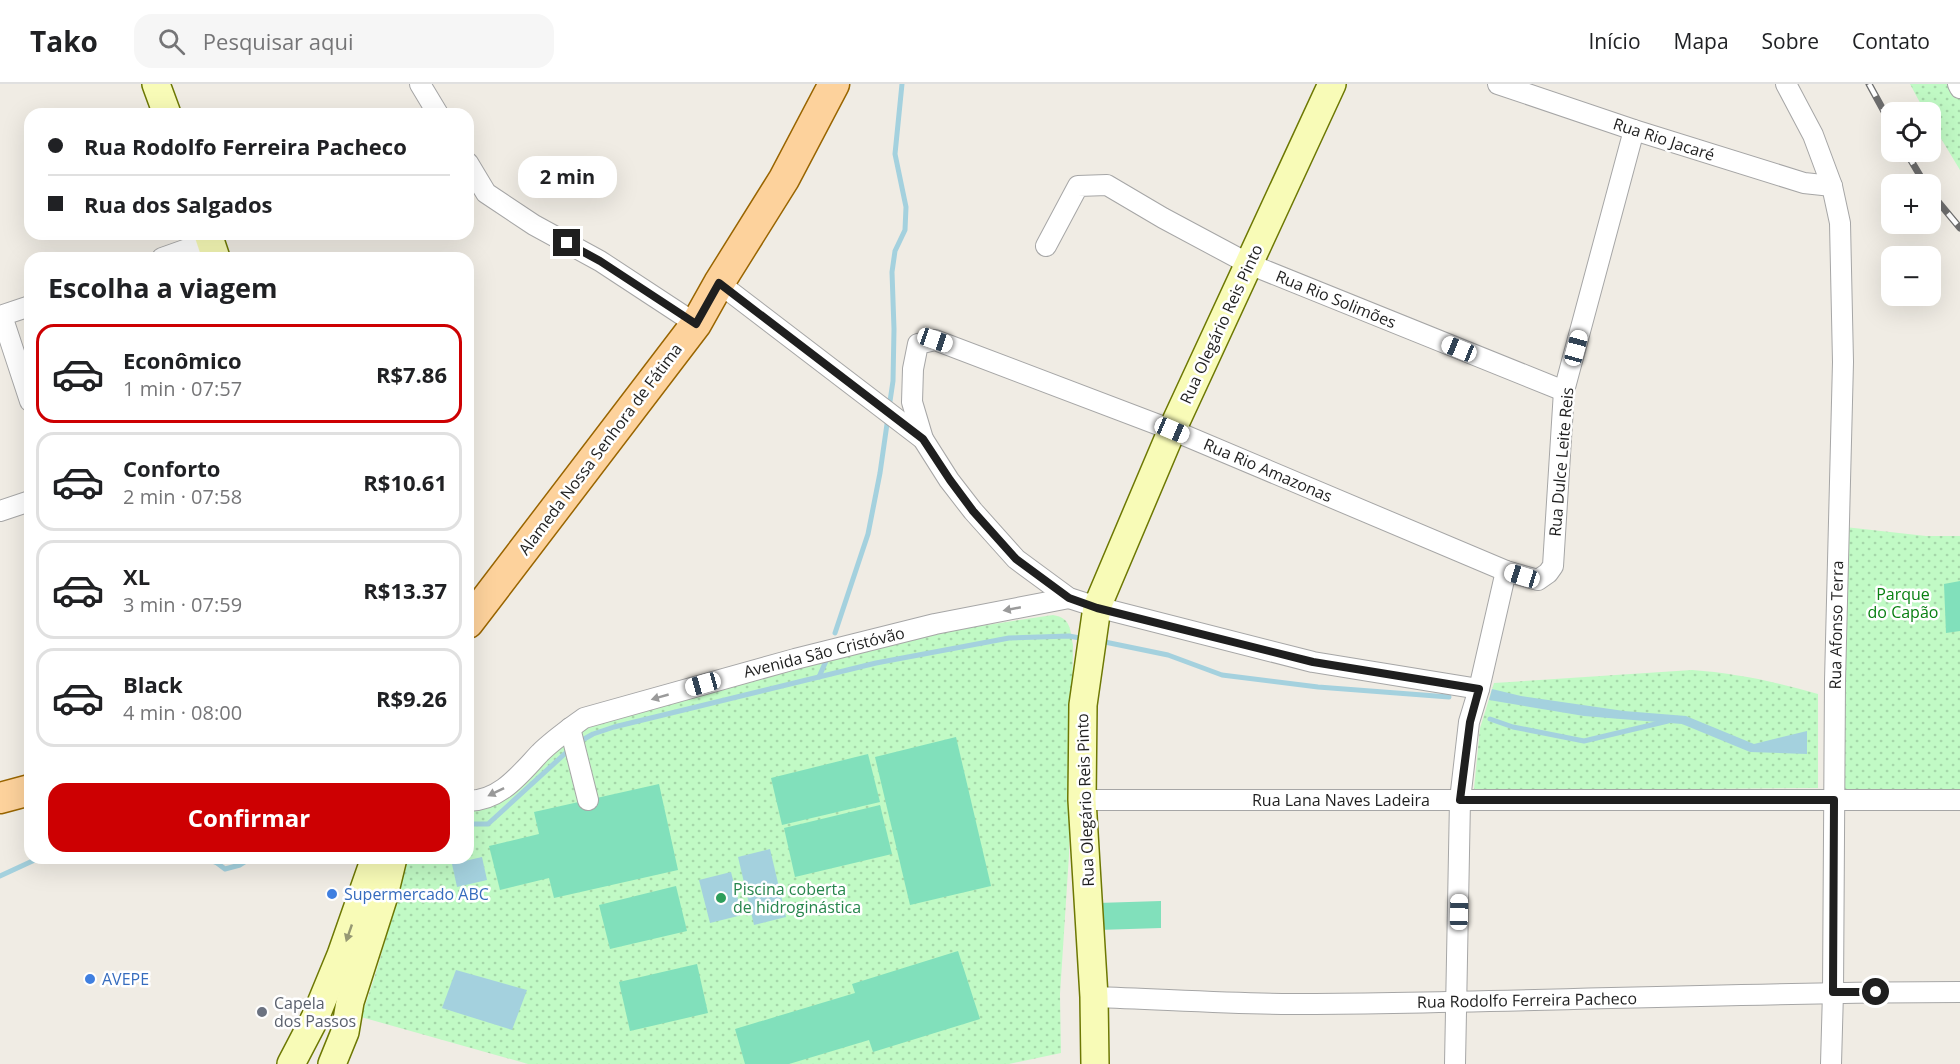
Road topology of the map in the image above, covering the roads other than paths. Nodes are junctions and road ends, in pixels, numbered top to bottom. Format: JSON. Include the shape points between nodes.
{"nodes":[{"id":1,"x":156,"y":84,"type":"edge"},
{"id":2,"x":420,"y":84,"type":"edge"},
{"id":3,"x":834,"y":84,"type":"edge"},
{"id":4,"x":1332,"y":84,"type":"edge"},
{"id":5,"x":1498,"y":84,"type":"edge"},
{"id":6,"x":1786,"y":84,"type":"edge"},
{"id":7,"x":1958,"y":84,"type":"edge"},
{"id":8,"x":1960,"y":88,"type":"edge"},
{"id":9,"x":165,"y":108,"type":"edge"},
{"id":10,"x":434,"y":108,"type":"edge"},
{"id":11,"x":1635,"y":130,"type":"junction"},
{"id":12,"x":474,"y":173,"type":"edge"},
{"id":13,"x":1832,"y":186,"type":"junction"},
{"id":14,"x":211,"y":244,"type":"edge"},
{"id":15,"x":1046,"y":246,"type":"dead end"},
{"id":16,"x":183,"y":252,"type":"edge"},
{"id":17,"x":1249,"y":264,"type":"junction"},
{"id":18,"x":719,"y":283,"type":"junction"},
{"id":19,"x":24,"y":308,"type":"edge"},
{"id":20,"x":1,"y":316,"type":"edge"},
{"id":21,"x":696,"y":324,"type":"junction"},
{"id":22,"x":24,"y":383,"type":"edge"},
{"id":23,"x":1564,"y":392,"type":"junction"},
{"id":24,"x":1172,"y":430,"type":"junction"},
{"id":25,"x":923,"y":439,"type":"junction"},
{"id":26,"x":24,"y":503,"type":"edge"},
{"id":27,"x":0,"y":511,"type":"edge"},
{"id":28,"x":1506,"y":571,"type":"junction"},
{"id":29,"x":1538,"y":580,"type":"joint"},
{"id":30,"x":1069,"y":598,"type":"junction"},
{"id":31,"x":474,"y":615,"type":"edge"},
{"id":32,"x":1094,"y":628,"type":"junction"},
{"id":33,"x":1479,"y":689,"type":"junction"},
{"id":34,"x":570,"y":728,"type":"junction"},
{"id":35,"x":24,"y":791,"type":"edge"},
{"id":36,"x":0,"y":798,"type":"edge"},
{"id":37,"x":474,"y":799,"type":"edge"},
{"id":38,"x":588,"y":800,"type":"dead end"},
{"id":39,"x":1082,"y":800,"type":"junction"},
{"id":40,"x":1460,"y":800,"type":"junction"},
{"id":41,"x":1834,"y":800,"type":"junction"},
{"id":42,"x":1960,"y":800,"type":"edge"},
{"id":43,"x":373,"y":864,"type":"edge"},
{"id":44,"x":392,"y":864,"type":"edge"},
{"id":45,"x":1833,"y":992,"type":"junction"},
{"id":46,"x":1960,"y":992,"type":"edge"},
{"id":47,"x":1094,"y":997,"type":"junction"},
{"id":48,"x":1457,"y":1002,"type":"junction"},
{"id":49,"x":291,"y":1064,"type":"edge"},
{"id":50,"x":332,"y":1064,"type":"edge"},
{"id":51,"x":1095,"y":1064,"type":"edge"},
{"id":52,"x":1455,"y":1064,"type":"edge"},
{"id":53,"x":1831,"y":1064,"type":"edge"}],
"edges":[{"from":1,"to":9,"type":"street"},
{"from":2,"to":10,"type":"street"},
{"from":3,"to":18,"type":"main road","name":"Alameda Nossa Senhora de Fátima","via":[[784,179]]},
{"from":4,"to":17,"type":"street","name":"Rua Olegário Reis Pinto"},
{"from":5,"to":11,"type":"street","name":"Rua Rio Jacaré"},
{"from":6,"to":13,"type":"street","name":"Rua Afonso Terra","via":[[1814,135]]},
{"from":7,"to":8,"type":"street"},
{"from":11,"to":13,"type":"street","name":"Rua Rio Jacaré","via":[[1804,183]]},
{"from":11,"to":23,"type":"street","name":"Rua Dulce Leite Reis"},
{"from":12,"to":21,"type":"street","via":[[486,194],[600,261]]},
{"from":13,"to":41,"type":"street","name":"Rua Afonso Terra","via":[[1840,223],[1843,362]]},
{"from":14,"to":16,"type":"street"},
{"from":15,"to":17,"type":"street","name":"Rua Rio Solimões","via":[[1078,186],[1107,185]]},
{"from":17,"to":23,"type":"street","name":"Rua Rio Solimões"},
{"from":17,"to":24,"type":"street","name":"Rua Olegário Reis Pinto"},
{"from":18,"to":21,"type":"main road","name":"Alameda Nossa Senhora de Fátima"},
{"from":18,"to":25,"type":"street"},
{"from":19,"to":20,"type":"street"},
{"from":20,"to":22,"type":"street"},
{"from":21,"to":31,"type":"main road","name":"Alameda Nossa Senhora de Fátima"},
{"from":23,"to":29,"type":"street","name":"Rua Dulce Leite Reis","via":[[1553,566]]},
{"from":24,"to":25,"type":"street","name":"Rua Rio Amazonas","via":[[935,340],[918,344],[913,369],[912,402]]},
{"from":24,"to":28,"type":"street","name":"Rua Rio Amazonas"},
{"from":24,"to":32,"type":"street","name":"Rua Olegário Reis Pinto"},
{"from":25,"to":30,"type":"street","via":[[973,511],[1016,559]]},
{"from":26,"to":27,"type":"street"},
{"from":28,"to":29,"type":"street","name":"Rua Rio Amazonas"},
{"from":28,"to":33,"type":"street"},
{"from":30,"to":32,"type":"street"},
{"from":30,"to":34,"type":"street","name":"Avenida São Cristóvão","one_way":true,"via":[[935,624],[795,658],[584,718]]},
{"from":32,"to":33,"type":"street"},
{"from":32,"to":39,"type":"street","name":"Rua Olegário Reis Pinto","via":[[1083,705]]},
{"from":33,"to":40,"type":"street","via":[[1470,722]]},
{"from":34,"to":37,"type":"street","name":"Avenida São Cristóvão","one_way":true,"via":[[517,780],[495,794]]},
{"from":34,"to":38,"type":"street"},
{"from":35,"to":36,"type":"main road"},
{"from":39,"to":40,"type":"street","name":"Rua Lana Naves Ladeira"},
{"from":39,"to":47,"type":"street","name":"Rua Olegário Reis Pinto"},
{"from":40,"to":41,"type":"street","name":"Rua Lana Naves Ladeira"},
{"from":40,"to":48,"type":"street"},
{"from":41,"to":42,"type":"street","name":"Rua Lana Naves Ladeira"},
{"from":41,"to":45,"type":"street","name":"Rua Afonso Terra"},
{"from":43,"to":49,"type":"street","one_way":true,"via":[[341,955]]},
{"from":44,"to":50,"type":"street","via":[[350,1002],[345,1032]]},
{"from":45,"to":46,"type":"street","name":"Rua Rodolfo Ferreira Pacheco"},
{"from":45,"to":48,"type":"street","name":"Rua Rodolfo Ferreira Pacheco"},
{"from":45,"to":53,"type":"street","name":"Rua Afonso Terra"},
{"from":47,"to":48,"type":"street","name":"Rua Rodolfo Ferreira Pacheco","via":[[1290,1004]]},
{"from":47,"to":51,"type":"street","name":"Rua Olegário Reis Pinto"},
{"from":48,"to":52,"type":"street"}]}
